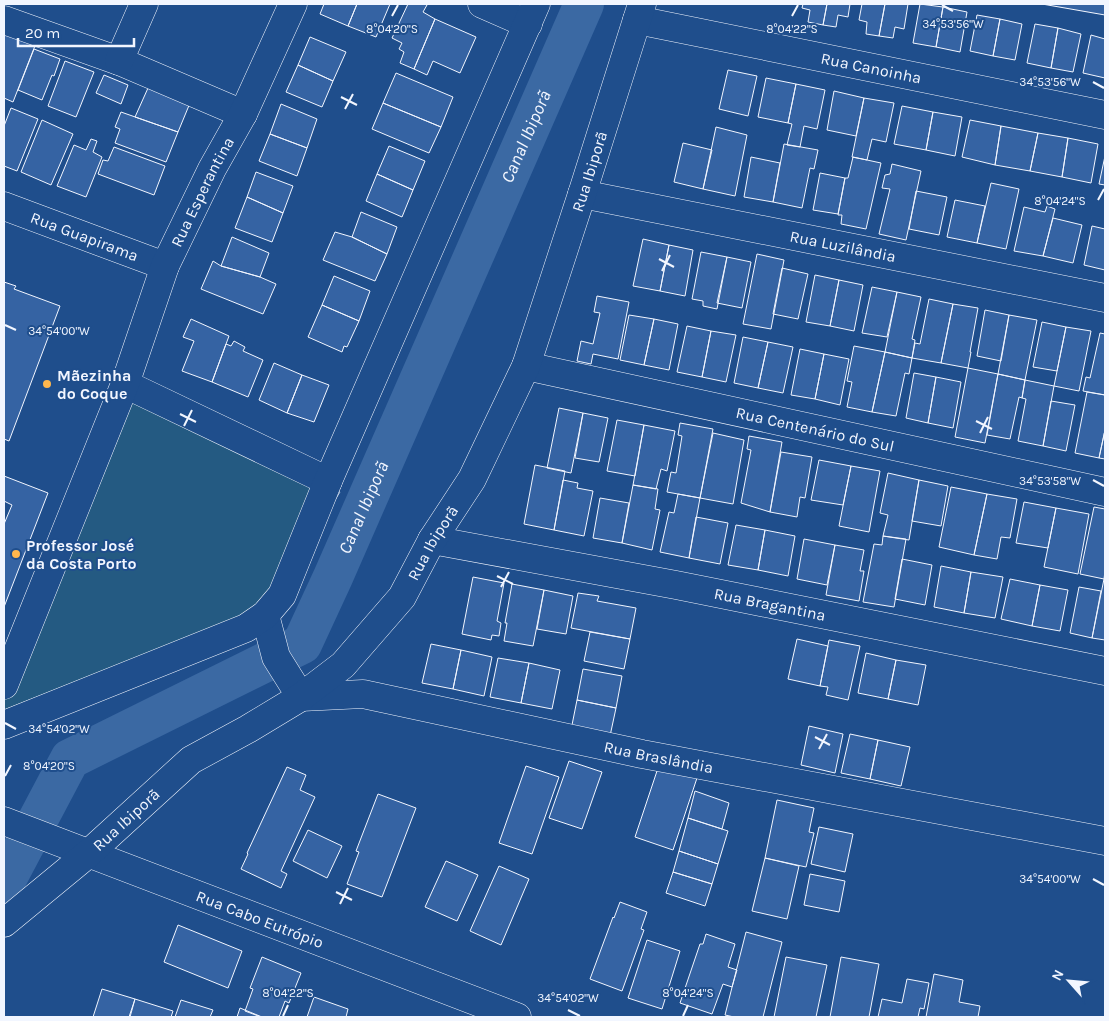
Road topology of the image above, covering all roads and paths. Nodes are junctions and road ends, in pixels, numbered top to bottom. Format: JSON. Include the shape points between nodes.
{"nodes":[{"id":1,"x":144,"y":4,"type":"edge"},
{"id":2,"x":293,"y":4,"type":"edge"},
{"id":3,"x":482,"y":4,"type":"edge"},
{"id":4,"x":639,"y":12,"type":"edge"},
{"id":5,"x":532,"y":14,"type":"edge"},
{"id":6,"x":4,"y":20,"type":"edge"},
{"id":7,"x":119,"y":61,"type":"junction"},
{"id":8,"x":243,"y":114,"type":"junction"},
{"id":9,"x":1105,"y":115,"type":"edge"},
{"id":10,"x":582,"y":194,"type":"junction"},
{"id":11,"x":4,"y":206,"type":"edge"},
{"id":12,"x":165,"y":266,"type":"junction"},
{"id":13,"x":1105,"y":298,"type":"edge"},
{"id":14,"x":526,"y":366,"type":"junction"},
{"id":15,"x":125,"y":384,"type":"junction"},
{"id":16,"x":328,"y":481,"type":"junction"},
{"id":17,"x":1105,"y":492,"type":"edge"},
{"id":18,"x":432,"y":540,"type":"junction"},
{"id":19,"x":266,"y":615,"type":"junction"},
{"id":20,"x":1105,"y":672,"type":"edge"},
{"id":21,"x":4,"y":685,"type":"edge"},
{"id":22,"x":301,"y":697,"type":"junction"},
{"id":23,"x":4,"y":725,"type":"edge"},
{"id":24,"x":4,"y":821,"type":"edge"},
{"id":25,"x":1105,"y":841,"type":"edge"},
{"id":26,"x":88,"y":853,"type":"junction"},
{"id":27,"x":4,"y":923,"type":"edge"},
{"id":28,"x":517,"y":1017,"type":"edge"}],
"edges":[{"from":1,"to":7,"type":"street"},
{"from":2,"to":8,"type":"street","name":"Rua Esperantina"},
{"from":3,"to":5,"type":"street"},
{"from":4,"to":9,"type":"street","name":"Rua Canoinha"},
{"from":4,"to":10,"type":"street","name":"Rua Ibiporã"},
{"from":5,"to":16,"type":"street"},
{"from":6,"to":7,"type":"street"},
{"from":7,"to":8,"type":"street"},
{"from":8,"to":12,"type":"street","name":"Rua Esperantina"},
{"from":10,"to":13,"type":"street","name":"Rua Luzilândia"},
{"from":10,"to":14,"type":"street","name":"Rua Ibiporã"},
{"from":11,"to":12,"type":"street","name":"Rua Guapirama"},
{"from":12,"to":15,"type":"street","name":"Rua Esperantina"},
{"from":14,"to":17,"type":"street","name":"Rua Centenário do Sul"},
{"from":14,"to":18,"type":"street","name":"Rua Ibiporã","via":[[472,479]]},
{"from":15,"to":16,"type":"street"},
{"from":15,"to":21,"type":"street","name":"Rua Esperantina"},
{"from":16,"to":19,"type":"street","via":[[282,595]]},
{"from":18,"to":20,"type":"street","name":"Rua Bragantina","via":[[685,586]]},
{"from":18,"to":22,"type":"street","name":"Rua Ibiporã","via":[[402,597],[343,665]]},
{"from":19,"to":22,"type":"street","via":[[276,657]]},
{"from":19,"to":23,"type":"street","via":[[246,628]]},
{"from":22,"to":25,"type":"street","name":"Rua Braslândia","via":[[363,694],[642,754]]},
{"from":22,"to":26,"type":"street","name":"Rua Ibiporã","via":[[191,760]]},
{"from":24,"to":26,"type":"street","name":"Rua Cabo Eutrópio"},
{"from":26,"to":27,"type":"street","name":"Rua Ibiporã"},
{"from":26,"to":28,"type":"street","name":"Rua Cabo Eutrópio"}]}
